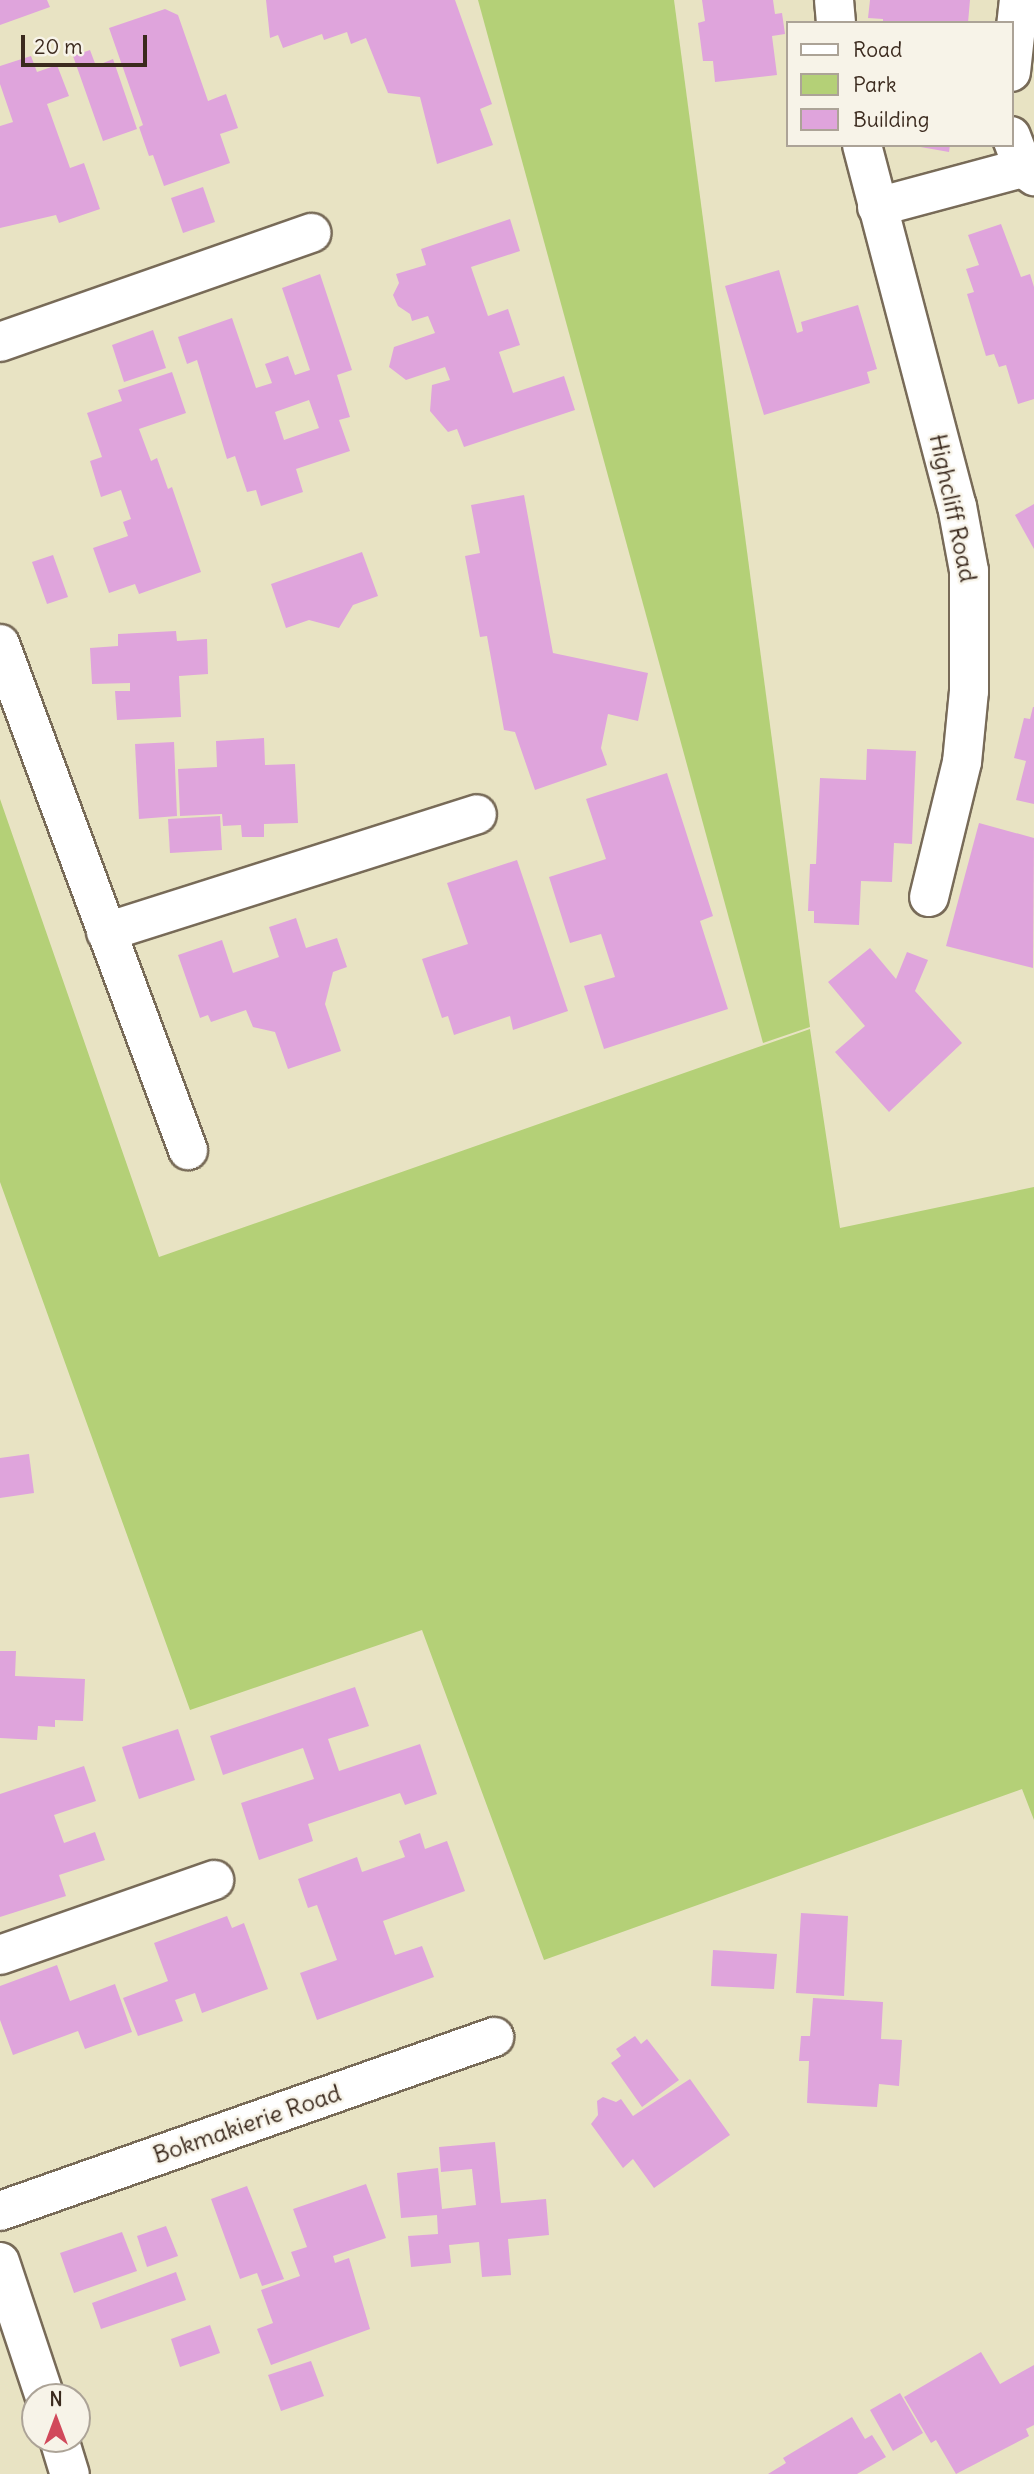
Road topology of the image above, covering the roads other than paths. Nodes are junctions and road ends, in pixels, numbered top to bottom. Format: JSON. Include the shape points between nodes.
{"nodes":[{"id":1,"x":834,"y":0,"type":"edge"},
{"id":2,"x":1019,"y":0,"type":"edge"},
{"id":3,"x":836,"y":21,"type":"edge"},
{"id":4,"x":1013,"y":54,"type":"edge"},
{"id":5,"x":862,"y":147,"type":"edge"},
{"id":6,"x":1023,"y":160,"type":"edge"},
{"id":7,"x":877,"y":207,"type":"junction"},
{"id":8,"x":312,"y":233,"type":"dead end"},
{"id":9,"x":0,"y":342,"type":"edge"},
{"id":10,"x":0,"y":644,"type":"edge"},
{"id":11,"x":477,"y":814,"type":"dead end"},
{"id":12,"x":929,"y":897,"type":"dead end"},
{"id":13,"x":106,"y":932,"type":"junction"},
{"id":14,"x":188,"y":1150,"type":"dead end"},
{"id":15,"x":214,"y":1880,"type":"dead end"},
{"id":16,"x":0,"y":1955,"type":"edge"},
{"id":17,"x":494,"y":2037,"type":"dead end"},
{"id":18,"x":0,"y":2211,"type":"edge"},
{"id":19,"x":0,"y":2262,"type":"edge"},
{"id":20,"x":40,"y":2383,"type":"edge"},
{"id":21,"x":63,"y":2453,"type":"edge"},
{"id":22,"x":70,"y":2474,"type":"edge"}],
"edges":[{"from":1,"to":3,"type":"street"},
{"from":2,"to":4,"type":"street"},
{"from":5,"to":7,"type":"street","name":"Highcliff Road"},
{"from":6,"to":7,"type":"street"},
{"from":7,"to":12,"type":"street","name":"Highcliff Road","via":[[957,506],[969,571],[969,691],[962,762]]},
{"from":8,"to":9,"type":"street"},
{"from":10,"to":13,"type":"street"},
{"from":11,"to":13,"type":"street"},
{"from":13,"to":14,"type":"street"},
{"from":15,"to":16,"type":"street"},
{"from":17,"to":18,"type":"street","name":"Bokmakierie Road"},
{"from":19,"to":20,"type":"street"},
{"from":21,"to":22,"type":"street"}]}
